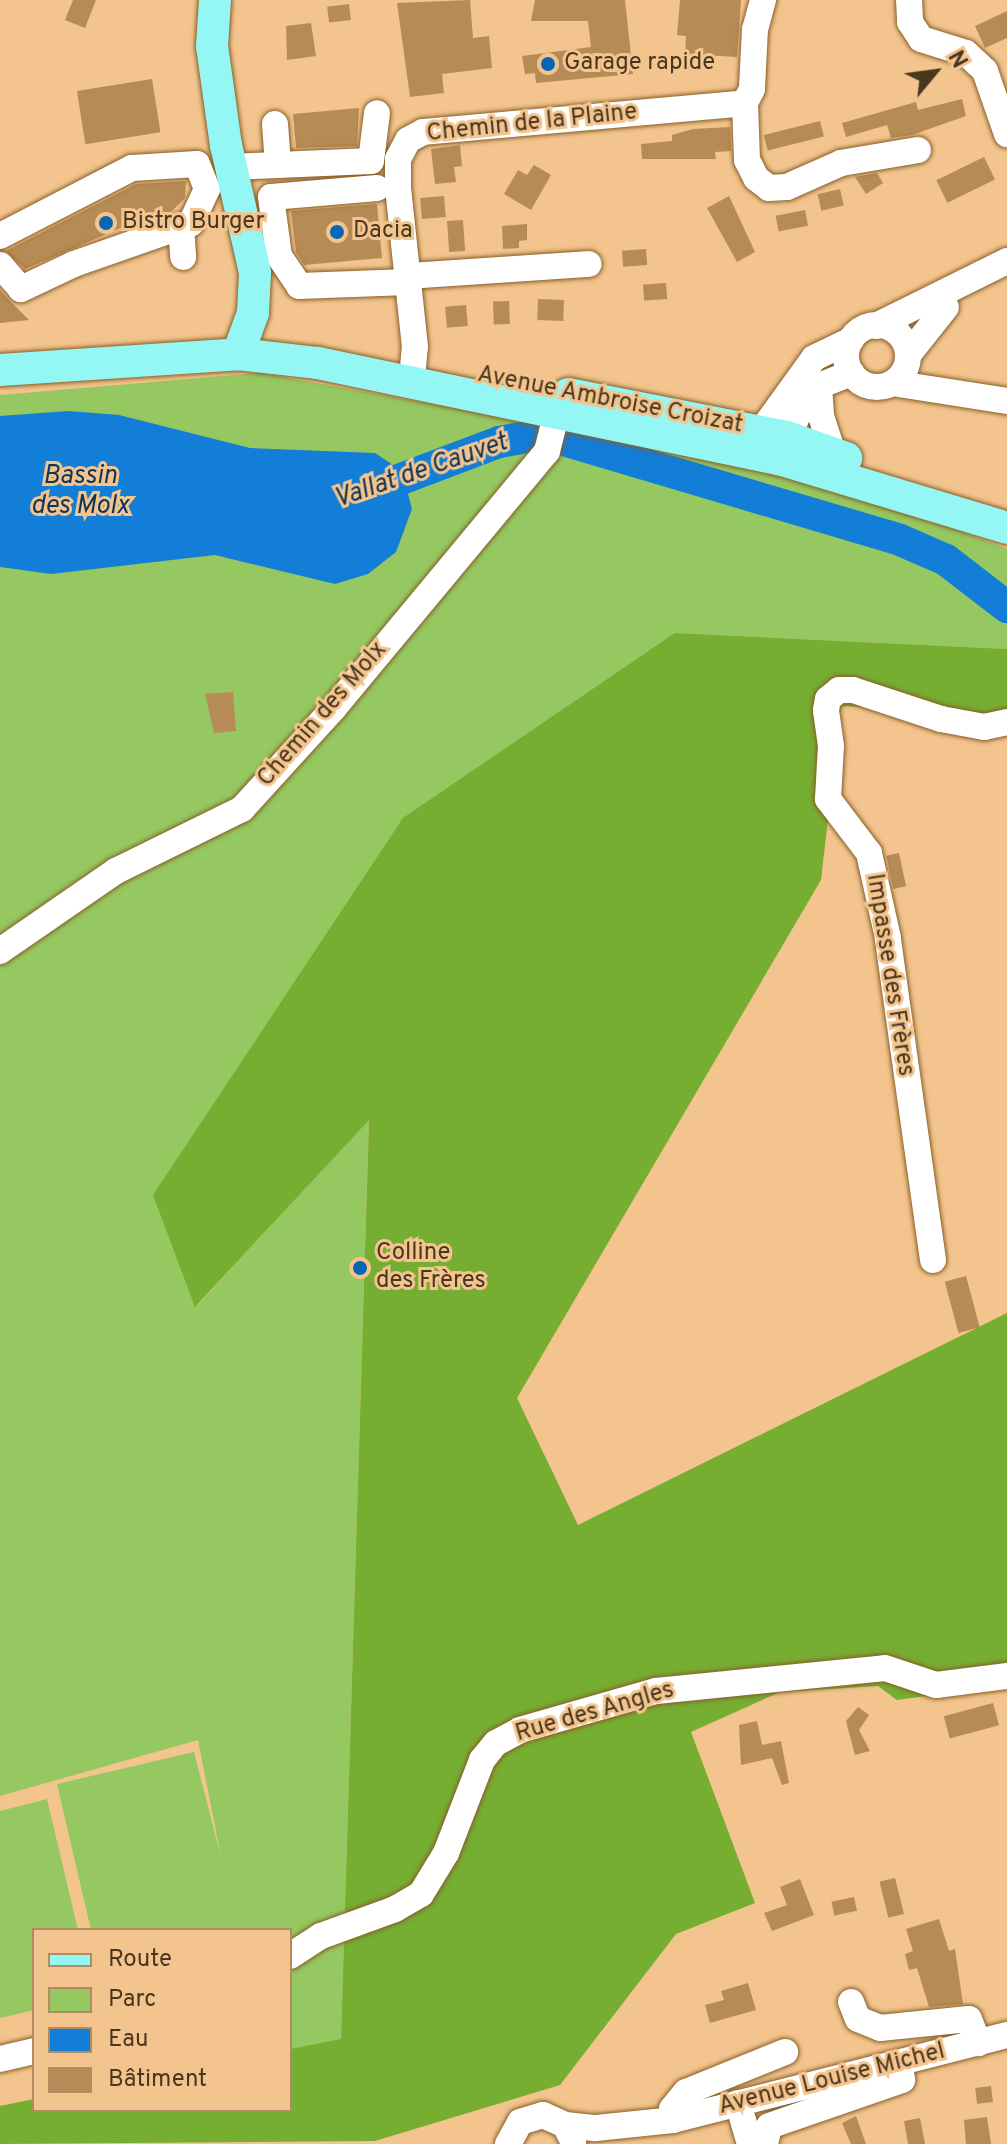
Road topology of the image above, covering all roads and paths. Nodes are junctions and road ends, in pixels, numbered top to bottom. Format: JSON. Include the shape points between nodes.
{"nodes":[{"id":1,"x":215,"y":0,"type":"edge"},
{"id":2,"x":763,"y":0,"type":"edge"},
{"id":3,"x":909,"y":0,"type":"edge"},
{"id":4,"x":745,"y":103,"type":"junction"},
{"id":5,"x":377,"y":113,"type":"dead end"},
{"id":6,"x":275,"y":124,"type":"dead end"},
{"id":7,"x":1007,"y":134,"type":"edge"},
{"id":8,"x":918,"y":150,"type":"dead end"},
{"id":9,"x":278,"y":165,"type":"junction"},
{"id":10,"x":224,"y":180,"type":"junction"},
{"id":11,"x":377,"y":188,"type":"dead end"},
{"id":12,"x":181,"y":226,"type":"junction"},
{"id":13,"x":0,"y":236,"type":"edge"},
{"id":14,"x":183,"y":257,"type":"dead end"},
{"id":15,"x":1007,"y":261,"type":"edge"},
{"id":16,"x":589,"y":264,"type":"dead end"},
{"id":17,"x":0,"y":265,"type":"edge"},
{"id":18,"x":408,"y":279,"type":"junction"},
{"id":19,"x":1007,"y":280,"type":"edge"},
{"id":20,"x":946,"y":307,"type":"junction"},
{"id":21,"x":880,"y":326,"type":"junction"},
{"id":22,"x":851,"y":340,"type":"junction"},
{"id":23,"x":239,"y":347,"type":"junction"},
{"id":24,"x":908,"y":355,"type":"junction"},
{"id":25,"x":0,"y":370,"type":"edge"},
{"id":26,"x":414,"y":370,"type":"junction"},
{"id":27,"x":852,"y":373,"type":"junction"},
{"id":28,"x":892,"y":383,"type":"junction"},
{"id":29,"x":819,"y":386,"type":"junction"},
{"id":30,"x":1007,"y":401,"type":"edge"},
{"id":31,"x":555,"y":420,"type":"junction"},
{"id":32,"x":768,"y":445,"type":"junction"},
{"id":33,"x":833,"y":452,"type":"junction"},
{"id":34,"x":966,"y":512,"type":"junction"},
{"id":35,"x":1007,"y":528,"type":"edge"},
{"id":36,"x":1007,"y":722,"type":"edge"},
{"id":37,"x":0,"y":951,"type":"edge"},
{"id":38,"x":933,"y":1260,"type":"dead end"},
{"id":39,"x":1007,"y":1676,"type":"edge"},
{"id":40,"x":292,"y":1955,"type":"edge"},
{"id":41,"x":851,"y":2002,"type":"dead end"},
{"id":42,"x":1007,"y":2035,"type":"edge"},
{"id":43,"x":978,"y":2043,"type":"junction"},
{"id":44,"x":32,"y":2051,"type":"edge"},
{"id":45,"x":785,"y":2052,"type":"dead end"},
{"id":46,"x":0,"y":2059,"type":"edge"},
{"id":47,"x":900,"y":2064,"type":"junction"},
{"id":48,"x":738,"y":2103,"type":"junction"},
{"id":49,"x":665,"y":2122,"type":"junction"},
{"id":50,"x":570,"y":2135,"type":"edge"},
{"id":51,"x":506,"y":2140,"type":"edge"},
{"id":52,"x":598,"y":2144,"type":"edge"},
{"id":53,"x":750,"y":2144,"type":"edge"},
{"id":54,"x":765,"y":2144,"type":"edge"}],
"edges":[{"from":1,"to":10,"type":"main road","via":[[212,46]]},
{"from":2,"to":4,"type":"street","via":[[755,29],[752,89]]},
{"from":3,"to":7,"type":"street","via":[[910,22],[921,39],[933,47],[966,53],[985,71]]},
{"from":4,"to":8,"type":"street","via":[[749,170],[769,188],[787,187],[841,163]]},
{"from":4,"to":18,"type":"street","name":"Chemin de la Plaine","via":[[423,132],[408,140],[398,159]]},
{"from":5,"to":9,"type":"street","via":[[371,161]]},
{"from":6,"to":9,"type":"street"},
{"from":9,"to":10,"type":"street"},
{"from":10,"to":12,"type":"street","via":[[191,223]]},
{"from":10,"to":13,"type":"street","via":[[197,164],[132,168]]},
{"from":10,"to":23,"type":"main road","via":[[255,273],[253,313]]},
{"from":11,"to":18,"type":"street","via":[[271,197],[279,256],[299,286]]},
{"from":12,"to":14,"type":"street"},
{"from":12,"to":17,"type":"street","via":[[21,289]]},
{"from":15,"to":21,"type":"street"},
{"from":16,"to":18,"type":"street"},
{"from":18,"to":26,"type":"street","name":"Chemin de la Plaine"},
{"from":19,"to":20,"type":"street"},
{"from":20,"to":21,"type":"street"},
{"from":20,"to":24,"type":"street"},
{"from":21,"to":22,"type":"street"},
{"from":21,"to":24,"type":"street","via":[[901,337]]},
{"from":22,"to":27,"type":"street","via":[[846,357]]},
{"from":22,"to":32,"type":"street","via":[[814,358]]},
{"from":23,"to":25,"type":"main road","name":"Avenue Ambroise Croizat","via":[[164,341],[66,363]]},
{"from":23,"to":26,"type":"main road","name":"Avenue Ambroise Croizat","via":[[345,349]]},
{"from":24,"to":28,"type":"street","via":[[904,371]]},
{"from":26,"to":31,"type":"main road","name":"Avenue Ambroise Croizat"},
{"from":27,"to":28,"type":"street","via":[[866,385]]},
{"from":27,"to":29,"type":"street"},
{"from":28,"to":30,"type":"street"},
{"from":29,"to":32,"type":"street"},
{"from":29,"to":33,"type":"street","via":[[821,416]]},
{"from":31,"to":32,"type":"main road","name":"Avenue Ambroise Croizat"},
{"from":31,"to":37,"type":"street","name":"Chemin des Molx","via":[[333,709],[242,809],[116,871]]},
{"from":32,"to":33,"type":"main road","name":"Avenue Ambroise Croizat"},
{"from":32,"to":34,"type":"main road","name":"Avenue Ambroise Croizat"},
{"from":33,"to":34,"type":"main road","name":"Avenue Ambroise Croizat"},
{"from":34,"to":35,"type":"main road","name":"Avenue Ambroise Croizat"},
{"from":36,"to":38,"type":"street","name":"Impasse des Frères","via":[[984,727],[941,719],[853,690],[839,690],[828,699],[826,710],[831,746],[828,799],[869,853],[888,938]]},
{"from":39,"to":40,"type":"street","name":"Rue des Angles","via":[[936,1685],[885,1668],[656,1691],[520,1730],[496,1743],[482,1760],[446,1853],[421,1894],[321,1936]]},
{"from":41,"to":43,"type":"street","via":[[858,2019],[880,2028],[969,2019]]},
{"from":42,"to":43,"type":"street","name":"Avenue Louise Michel"},
{"from":43,"to":47,"type":"street","name":"Avenue Louise Michel"},
{"from":44,"to":46,"type":"street"},
{"from":45,"to":49,"type":"street","via":[[686,2092]]},
{"from":47,"to":48,"type":"street","name":"Avenue Louise Michel"},
{"from":47,"to":54,"type":"street","via":[[902,2080],[769,2126]]},
{"from":48,"to":49,"type":"street","name":"Avenue Louise Michel"},
{"from":48,"to":53,"type":"street"},
{"from":49,"to":50,"type":"street","name":"Avenue Louise Michel"},
{"from":49,"to":52,"type":"street","name":"Avenue Louise Michel"},
{"from":50,"to":51,"type":"street","name":"Avenue Louise Michel","via":[[543,2115],[520,2122]]}]}
